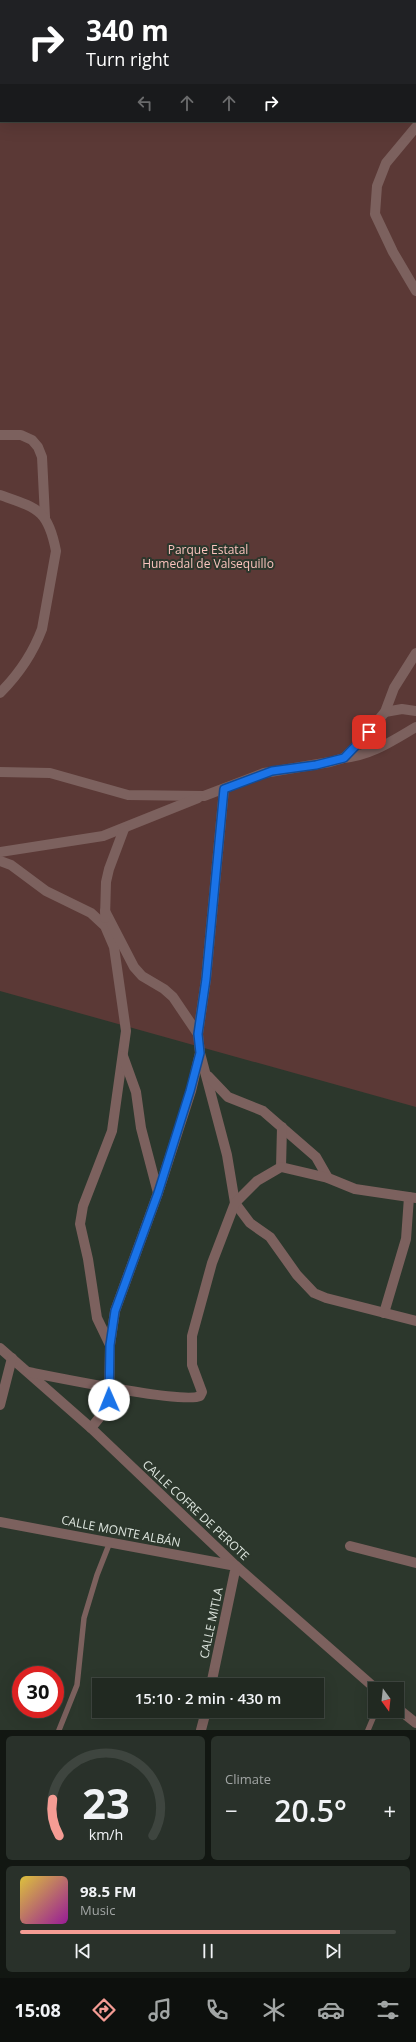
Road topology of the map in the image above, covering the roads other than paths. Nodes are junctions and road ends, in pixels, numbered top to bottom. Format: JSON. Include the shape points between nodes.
{"nodes":[{"id":1,"x":416,"y":127,"type":"edge"},
{"id":2,"x":416,"y":292,"type":"edge"},
{"id":3,"x":0,"y":435,"type":"edge"},
{"id":4,"x":0,"y":495,"type":"edge"},
{"id":5,"x":45,"y":517,"type":"junction"},
{"id":6,"x":416,"y":653,"type":"edge"},
{"id":7,"x":0,"y":693,"type":"edge"},
{"id":8,"x":416,"y":711,"type":"edge"},
{"id":9,"x":385,"y":712,"type":"junction"},
{"id":10,"x":416,"y":727,"type":"edge"},
{"id":11,"x":344,"y":758,"type":"junction"},
{"id":12,"x":0,"y":772,"type":"edge"},
{"id":13,"x":224,"y":789,"type":"junction"},
{"id":14,"x":204,"y":796,"type":"junction"},
{"id":15,"x":124,"y":829,"type":"junction"},
{"id":16,"x":0,"y":852,"type":"edge"},
{"id":17,"x":0,"y":861,"type":"edge"},
{"id":18,"x":105,"y":911,"type":"junction"},
{"id":19,"x":105,"y":926,"type":"junction"},
{"id":20,"x":198,"y":1034,"type":"junction"},
{"id":21,"x":200,"y":1053,"type":"junction"},
{"id":22,"x":123,"y":1054,"type":"junction"},
{"id":23,"x":207,"y":1074,"type":"junction"},
{"id":24,"x":282,"y":1127,"type":"junction"},
{"id":25,"x":281,"y":1167,"type":"junction"},
{"id":26,"x":328,"y":1178,"type":"junction"},
{"id":27,"x":158,"y":1193,"type":"junction"},
{"id":28,"x":412,"y":1198,"type":"edge"},
{"id":29,"x":235,"y":1203,"type":"junction"},
{"id":30,"x":384,"y":1313,"type":"junction"},
{"id":31,"x":416,"y":1321,"type":"edge"},
{"id":32,"x":110,"y":1345,"type":"junction"},
{"id":33,"x":0,"y":1348,"type":"edge"},
{"id":34,"x":12,"y":1358,"type":"junction"},
{"id":35,"x":28,"y":1372,"type":"junction"},
{"id":36,"x":108,"y":1386,"type":"junction"},
{"id":37,"x":0,"y":1405,"type":"edge"},
{"id":38,"x":91,"y":1428,"type":"junction"},
{"id":39,"x":0,"y":1522,"type":"edge"},
{"id":40,"x":110,"y":1542,"type":"junction"},
{"id":41,"x":350,"y":1546,"type":"dead end"},
{"id":42,"x":416,"y":1564,"type":"edge"},
{"id":43,"x":236,"y":1566,"type":"junction"},
{"id":44,"x":212,"y":1678,"type":"edge"},
{"id":45,"x":368,"y":1682,"type":"edge"},
{"id":46,"x":404,"y":1714,"type":"edge"},
{"id":47,"x":205,"y":1718,"type":"edge"},
{"id":48,"x":373,"y":1718,"type":"edge"},
{"id":49,"x":416,"y":1723,"type":"edge"},
{"id":50,"x":59,"y":1730,"type":"edge"},
{"id":51,"x":202,"y":1730,"type":"edge"},
{"id":52,"x":368,"y":1730,"type":"edge"}],
"edges":[{"from":1,"to":2,"type":"street","via":[[386,163],[377,186],[376,214],[393,252]]},
{"from":3,"to":5,"type":"street","via":[[21,435],[38,446],[42,457]]},
{"from":4,"to":5,"type":"street","via":[[33,506]]},
{"from":5,"to":7,"type":"street","via":[[56,552],[42,629],[31,654]]},
{"from":6,"to":9,"type":"street","via":[[394,688]]},
{"from":8,"to":9,"type":"street","via":[[402,709]]},
{"from":9,"to":11,"type":"street"},
{"from":10,"to":11,"type":"street","via":[[380,748]]},
{"from":11,"to":13,"type":"street","via":[[272,771]]},
{"from":12,"to":14,"type":"street","via":[[50,773],[128,795]]},
{"from":13,"to":14,"type":"street"},
{"from":13,"to":20,"type":"street","via":[[206,979]]},
{"from":14,"to":15,"type":"street"},
{"from":15,"to":16,"type":"street","via":[[103,836]]},
{"from":15,"to":18,"type":"street","via":[[109,869]]},
{"from":17,"to":19,"type":"street","via":[[11,865],[46,891],[91,913]]},
{"from":18,"to":19,"type":"street"},
{"from":18,"to":20,"type":"street","via":[[134,967],[142,976],[173,997]]},
{"from":19,"to":22,"type":"street","via":[[114,947],[126,1031]]},
{"from":20,"to":21,"type":"street"},
{"from":21,"to":23,"type":"street"},
{"from":21,"to":27,"type":"street"},
{"from":22,"to":27,"type":"street","via":[[136,1092],[141,1128]]},
{"from":22,"to":32,"type":"street","via":[[112,1131],[83,1206],[80,1224],[97,1318]]},
{"from":23,"to":24,"type":"street","via":[[228,1097],[263,1111]]},
{"from":23,"to":29,"type":"street","via":[[227,1156]]},
{"from":24,"to":25,"type":"street"},
{"from":24,"to":26,"type":"street","via":[[316,1157]]},
{"from":25,"to":26,"type":"street"},
{"from":25,"to":29,"type":"street","via":[[257,1181]]},
{"from":26,"to":28,"type":"street","via":[[355,1189]]},
{"from":27,"to":32,"type":"street","via":[[115,1311]]},
{"from":28,"to":30,"type":"street","via":[[406,1239]]},
{"from":29,"to":30,"type":"street","via":[[250,1223],[270,1238],[297,1275],[314,1293]]},
{"from":29,"to":36,"type":"street","via":[[212,1264],[192,1336],[192,1364],[202,1392],[200,1396],[169,1396]]},
{"from":30,"to":31,"type":"street"},
{"from":32,"to":36,"type":"street"},
{"from":33,"to":34,"type":"street","name":"CALLE COFRE DE PEROTE"},
{"from":34,"to":35,"type":"street","name":"CALLE COFRE DE PEROTE"},
{"from":34,"to":37,"type":"street"},
{"from":35,"to":36,"type":"street"},
{"from":35,"to":38,"type":"street","name":"CALLE COFRE DE PEROTE"},
{"from":36,"to":38,"type":"street","via":[[109,1400],[104,1412]]},
{"from":38,"to":43,"type":"street","name":"CALLE COFRE DE PEROTE"},
{"from":39,"to":40,"type":"street","name":"CALLE MONTE ALBÁN"},
{"from":40,"to":43,"type":"street","name":"CALLE MONTE ALBÁN"},
{"from":40,"to":50,"type":"lane","via":[[84,1618],[77,1686]]},
{"from":41,"to":42,"type":"street"},
{"from":43,"to":44,"type":"street","name":"CALLE MITLA"},
{"from":43,"to":45,"type":"street","name":"CALLE COFRE DE PEROTE"},
{"from":46,"to":49,"type":"street"},
{"from":47,"to":51,"type":"street"},
{"from":48,"to":52,"type":"lane"}]}
